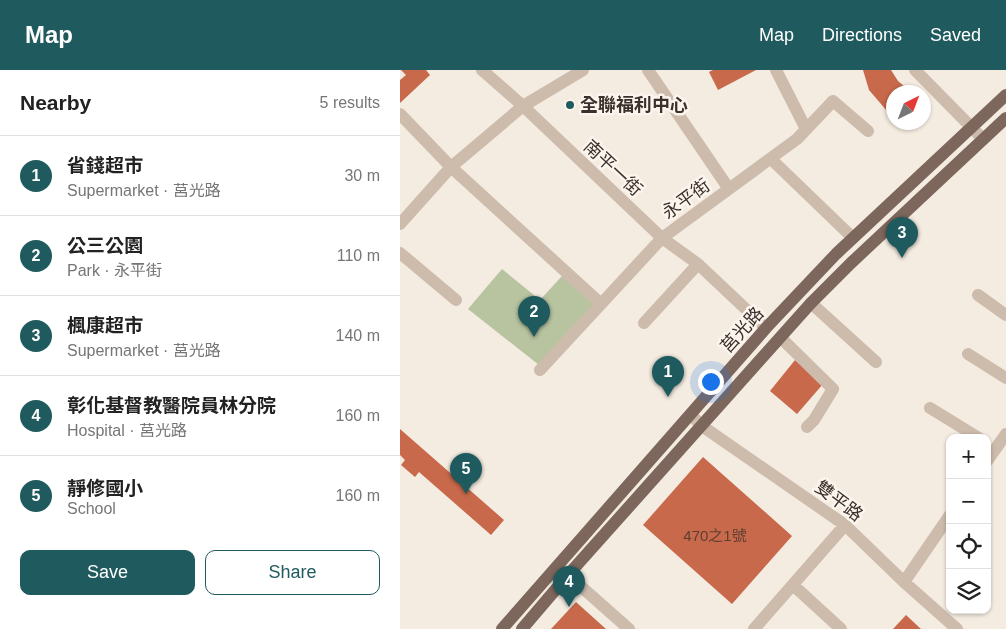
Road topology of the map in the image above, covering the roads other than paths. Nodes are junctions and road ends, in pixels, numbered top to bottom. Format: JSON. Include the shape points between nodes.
{"nodes":[{"id":1,"x":482,"y":70,"type":"edge"},
{"id":2,"x":583,"y":70,"type":"edge"},
{"id":3,"x":648,"y":70,"type":"edge"},
{"id":4,"x":776,"y":70,"type":"edge"},
{"id":5,"x":915,"y":70,"type":"edge"},
{"id":6,"x":1006,"y":95,"type":"edge"},
{"id":7,"x":523,"y":106,"type":"junction"},
{"id":8,"x":400,"y":114,"type":"edge"},
{"id":9,"x":1006,"y":118,"type":"edge"},
{"id":10,"x":972,"y":126,"type":"junction"},
{"id":11,"x":806,"y":129,"type":"junction"},
{"id":12,"x":868,"y":131,"type":"dead end"},
{"id":13,"x":983,"y":138,"type":"junction"},
{"id":14,"x":771,"y":159,"type":"junction"},
{"id":15,"x":452,"y":166,"type":"junction"},
{"id":16,"x":729,"y":189,"type":"junction"},
{"id":17,"x":400,"y":224,"type":"edge"},
{"id":18,"x":662,"y":238,"type":"junction"},
{"id":19,"x":853,"y":238,"type":"junction"},
{"id":20,"x":400,"y":253,"type":"edge"},
{"id":21,"x":698,"y":264,"type":"junction"},
{"id":22,"x":978,"y":295,"type":"dead end"},
{"id":23,"x":456,"y":300,"type":"dead end"},
{"id":24,"x":600,"y":303,"type":"junction"},
{"id":25,"x":811,"y":303,"type":"junction"},
{"id":26,"x":1006,"y":315,"type":"edge"},
{"id":27,"x":644,"y":323,"type":"dead end"},
{"id":28,"x":766,"y":328,"type":"junction"},
{"id":29,"x":781,"y":338,"type":"junction"},
{"id":30,"x":968,"y":354,"type":"dead end"},
{"id":31,"x":876,"y":362,"type":"dead end"},
{"id":32,"x":540,"y":370,"type":"dead end"},
{"id":33,"x":1006,"y":378,"type":"edge"},
{"id":34,"x":930,"y":408,"type":"dead end"},
{"id":35,"x":691,"y":415,"type":"junction"},
{"id":36,"x":702,"y":426,"type":"junction"},
{"id":37,"x":807,"y":427,"type":"dead end"},
{"id":38,"x":972,"y":434,"type":"edge"},
{"id":39,"x":1006,"y":434,"type":"edge"},
{"id":40,"x":992,"y":446,"type":"edge"},
{"id":41,"x":946,"y":521,"type":"edge"},
{"id":42,"x":845,"y":525,"type":"junction"},
{"id":43,"x":568,"y":575,"type":"junction"},
{"id":44,"x":904,"y":582,"type":"junction"},
{"id":45,"x":792,"y":585,"type":"junction"},
{"id":46,"x":502,"y":629,"type":"edge"},
{"id":47,"x":522,"y":629,"type":"edge"},
{"id":48,"x":629,"y":629,"type":"edge"},
{"id":49,"x":754,"y":629,"type":"edge"},
{"id":50,"x":841,"y":629,"type":"edge"},
{"id":51,"x":957,"y":629,"type":"edge"}],
"edges":[{"from":1,"to":7,"type":"street","name":"南平一街"},
{"from":2,"to":7,"type":"street"},
{"from":3,"to":16,"type":"street"},
{"from":4,"to":11,"type":"street"},
{"from":5,"to":10,"type":"street"},
{"from":6,"to":10,"type":"main road","name":"莒光路"},
{"from":7,"to":15,"type":"street"},
{"from":7,"to":18,"type":"street","name":"南平一街"},
{"from":8,"to":15,"type":"street"},
{"from":9,"to":13,"type":"main road","name":"莒光路"},
{"from":10,"to":13,"type":"street"},
{"from":10,"to":19,"type":"main road","name":"莒光路"},
{"from":11,"to":12,"type":"street","name":"永平街","via":[[833,101]]},
{"from":11,"to":14,"type":"street","name":"永平街"},
{"from":13,"to":25,"type":"main road","name":"莒光路"},
{"from":14,"to":16,"type":"street","name":"永平街"},
{"from":14,"to":19,"type":"street"},
{"from":15,"to":17,"type":"street"},
{"from":15,"to":24,"type":"street"},
{"from":16,"to":18,"type":"street","name":"永平街"},
{"from":18,"to":21,"type":"street","name":"南平一街"},
{"from":18,"to":24,"type":"street","name":"永平街"},
{"from":19,"to":28,"type":"main road","name":"莒光路"},
{"from":20,"to":23,"type":"street"},
{"from":21,"to":27,"type":"street"},
{"from":21,"to":28,"type":"street","name":"南平一街"},
{"from":22,"to":26,"type":"street"},
{"from":24,"to":32,"type":"street","name":"永平街"},
{"from":25,"to":29,"type":"main road","name":"莒光路"},
{"from":25,"to":31,"type":"street"},
{"from":28,"to":35,"type":"main road","name":"莒光路"},
{"from":29,"to":36,"type":"main road","name":"莒光路"},
{"from":29,"to":37,"type":"street","via":[[833,389]]},
{"from":30,"to":33,"type":"street"},
{"from":34,"to":38,"type":"street"},
{"from":35,"to":36,"type":"street","name":"雙平路"},
{"from":35,"to":46,"type":"main road","name":"莒光路"},
{"from":36,"to":42,"type":"street","name":"雙平路"},
{"from":36,"to":43,"type":"main road","name":"莒光路"},
{"from":39,"to":40,"type":"street"},
{"from":41,"to":44,"type":"street"},
{"from":42,"to":44,"type":"street","name":"雙平路"},
{"from":42,"to":45,"type":"street"},
{"from":43,"to":47,"type":"main road","name":"莒光路"},
{"from":43,"to":48,"type":"street"},
{"from":44,"to":51,"type":"street","name":"雙平路"},
{"from":45,"to":49,"type":"street"},
{"from":45,"to":50,"type":"street"}]}
